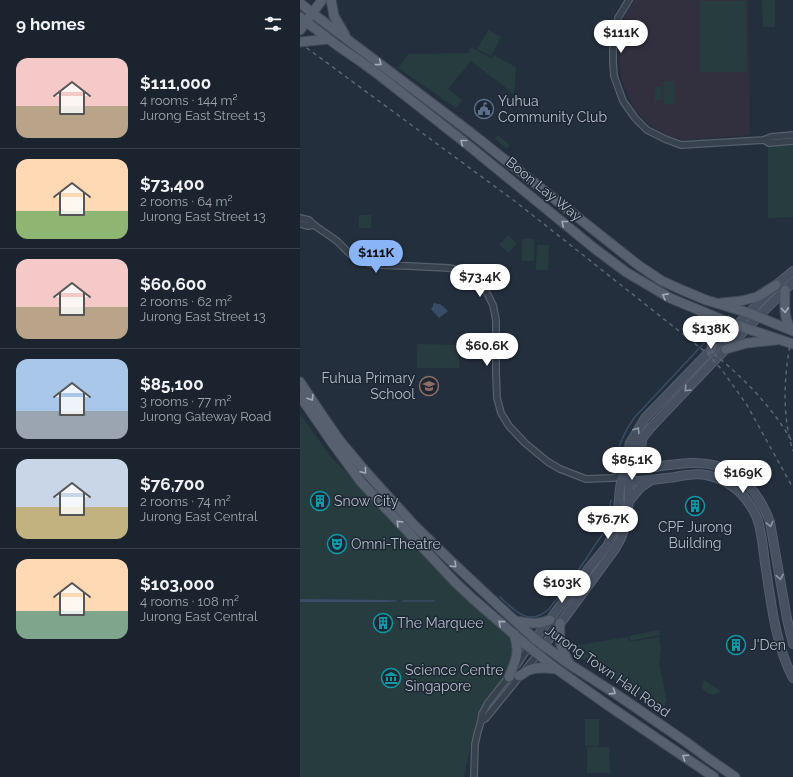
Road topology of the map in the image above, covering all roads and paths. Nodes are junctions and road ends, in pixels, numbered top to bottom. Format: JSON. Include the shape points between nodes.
{"nodes":[{"id":1,"x":322,"y":0,"type":"edge"},
{"id":2,"x":331,"y":0,"type":"edge"},
{"id":3,"x":629,"y":0,"type":"edge"},
{"id":4,"x":302,"y":4,"type":"edge"},
{"id":5,"x":312,"y":13,"type":"junction"},
{"id":6,"x":303,"y":19,"type":"edge"},
{"id":7,"x":300,"y":30,"type":"edge"},
{"id":8,"x":328,"y":39,"type":"junction"},
{"id":9,"x":348,"y":40,"type":"junction"},
{"id":10,"x":300,"y":42,"type":"edge"},
{"id":11,"x":793,"y":135,"type":"edge"},
{"id":12,"x":764,"y":140,"type":"junction"},
{"id":13,"x":793,"y":141,"type":"edge"},
{"id":14,"x":300,"y":218,"type":"edge"},
{"id":15,"x":300,"y":224,"type":"edge"},
{"id":16,"x":314,"y":225,"type":"junction"},
{"id":17,"x":793,"y":271,"type":"edge"},
{"id":18,"x":793,"y":282,"type":"edge"},
{"id":19,"x":776,"y":285,"type":"junction"},
{"id":20,"x":785,"y":290,"type":"junction"},
{"id":21,"x":718,"y":304,"type":"junction"},
{"id":22,"x":701,"y":312,"type":"junction"},
{"id":23,"x":753,"y":315,"type":"junction"},
{"id":24,"x":737,"y":325,"type":"junction"},
{"id":25,"x":746,"y":328,"type":"junction"},
{"id":26,"x":792,"y":330,"type":"edge"},
{"id":27,"x":779,"y":339,"type":"junction"},
{"id":28,"x":793,"y":344,"type":"edge"},
{"id":29,"x":726,"y":349,"type":"junction"},
{"id":30,"x":711,"y":350,"type":"junction"},
{"id":31,"x":300,"y":382,"type":"edge"},
{"id":32,"x":300,"y":396,"type":"edge"},
{"id":33,"x":643,"y":437,"type":"junction"},
{"id":34,"x":338,"y":444,"type":"junction"},
{"id":35,"x":657,"y":467,"type":"junction"},
{"id":36,"x":627,"y":470,"type":"junction"},
{"id":37,"x":739,"y":477,"type":"junction"},
{"id":38,"x":652,"y":479,"type":"junction"},
{"id":39,"x":622,"y":480,"type":"junction"},
{"id":40,"x":733,"y":486,"type":"junction"},
{"id":41,"x":628,"y":500,"type":"junction"},
{"id":42,"x":550,"y":620,"type":"junction"},
{"id":43,"x":516,"y":621,"type":"junction"},
{"id":44,"x":560,"y":623,"type":"junction"},
{"id":45,"x":514,"y":634,"type":"junction"},
{"id":46,"x":535,"y":639,"type":"junction"},
{"id":47,"x":793,"y":644,"type":"edge"},
{"id":48,"x":544,"y":646,"type":"junction"},
{"id":49,"x":528,"y":647,"type":"junction"},
{"id":50,"x":538,"y":654,"type":"junction"},
{"id":51,"x":569,"y":664,"type":"junction"},
{"id":52,"x":558,"y":670,"type":"junction"},
{"id":53,"x":519,"y":676,"type":"junction"},
{"id":54,"x":509,"y":677,"type":"junction"},
{"id":55,"x":793,"y":678,"type":"edge"},
{"id":56,"x":481,"y":721,"type":"junction"},
{"id":57,"x":474,"y":777,"type":"edge"},
{"id":58,"x":714,"y":777,"type":"edge"},
{"id":59,"x":735,"y":777,"type":"edge"}],
"edges":[{"from":1,"to":5,"type":"main road"},
{"from":2,"to":9,"type":"main road","via":[[334,16]]},
{"from":3,"to":12,"type":"street","via":[[618,18],[612,47],[612,62],[623,101],[635,118],[647,130],[681,145]]},
{"from":4,"to":5,"type":"main road","name":"Boon Lay Way"},
{"from":5,"to":6,"type":"main road"},
{"from":5,"to":9,"type":"main road","name":"Boon Lay Way"},
{"from":6,"to":7,"type":"main road"},
{"from":6,"to":8,"type":"main road","name":"Boon Lay Way"},
{"from":8,"to":10,"type":"main road"},
{"from":22,"to":8,"type":"main road","name":"Boon Lay Way","one_way":true,"via":[[657,291],[624,270],[379,75]]},
{"from":9,"to":21,"type":"main road","name":"Boon Lay Way","one_way":true,"via":[[470,132],[638,265],[662,281]]},
{"from":11,"to":12,"type":"street"},
{"from":12,"to":13,"type":"street","via":[[769,143]]},
{"from":14,"to":16,"type":"street","via":[[309,220]]},
{"from":15,"to":16,"type":"street"},
{"from":16,"to":39,"type":"street","via":[[363,262],[375,265],[449,268],[475,279],[486,291],[493,305],[496,320],[497,398],[501,413],[509,426],[548,462],[560,469],[586,479]]},
{"from":17,"to":19,"type":"main road"},
{"from":18,"to":20,"type":"main road"},
{"from":19,"to":21,"type":"main road","via":[[757,297]]},
{"from":19,"to":23,"type":"main road"},
{"from":20,"to":23,"type":"main road"},
{"from":20,"to":26,"type":"main road","one_way":true,"via":[[785,317]]},
{"from":21,"to":23,"type":"main road","name":"Boon Lay Way"},
{"from":22,"to":24,"type":"main road","name":"Boon Lay Way"},
{"from":22,"to":30,"type":"main road","via":[[712,324]]},
{"from":23,"to":24,"type":"main road"},
{"from":23,"to":25,"type":"main road"},
{"from":23,"to":26,"type":"main road","name":"Boon Lay Way"},
{"from":24,"to":25,"type":"main road","name":"Boon Lay Way"},
{"from":24,"to":30,"type":"main road"},
{"from":25,"to":27,"type":"main road","name":"Boon Lay Way"},
{"from":25,"to":29,"type":"main road"},
{"from":27,"to":28,"type":"main road","name":"Boon Lay Way"},
{"from":27,"to":29,"type":"main road","via":[[747,343]]},
{"from":29,"to":33,"type":"main road","one_way":true},
{"from":36,"to":30,"type":"main road","one_way":true,"via":[[630,443],[645,418]]},
{"from":31,"to":34,"type":"main road","name":"Jurong Town Hall Road","one_way":true},
{"from":32,"to":34,"type":"main road","name":"Jurong Town Hall Road"},
{"from":33,"to":35,"type":"main road","via":[[642,456],[648,463]]},
{"from":33,"to":36,"type":"main road"},
{"from":34,"to":43,"type":"main road","name":"Jurong Town Hall Road","one_way":true,"via":[[414,525]]},
{"from":45,"to":34,"type":"main road","name":"Jurong Town Hall Road","one_way":true,"via":[[455,582],[386,509],[361,482]]},
{"from":35,"to":36,"type":"main road"},
{"from":35,"to":37,"type":"main road","via":[[691,463],[709,464]]},
{"from":36,"to":39,"type":"main road"},
{"from":37,"to":40,"type":"main road"},
{"from":37,"to":47,"type":"main road","one_way":true,"via":[[758,496],[770,522]]},
{"from":38,"to":39,"type":"main road"},
{"from":38,"to":40,"type":"main road","via":[[704,475],[716,477]]},
{"from":38,"to":41,"type":"main road"},
{"from":39,"to":41,"type":"main road"},
{"from":39,"to":42,"type":"main road","via":[[615,528],[608,545]]},
{"from":40,"to":55,"type":"main road","via":[[745,498],[757,519],[778,635]]},
{"from":41,"to":44,"type":"main road","via":[[621,538]]},
{"from":42,"to":43,"type":"main road","via":[[535,624]]},
{"from":42,"to":46,"type":"main road"},
{"from":43,"to":46,"type":"main road","name":"Jurong Town Hall Road"},
{"from":44,"to":48,"type":"main road"},
{"from":44,"to":51,"type":"main road","via":[[560,643]]},
{"from":45,"to":49,"type":"main road","name":"Jurong Town Hall Road"},
{"from":45,"to":54,"type":"main road","via":[[518,646]]},
{"from":46,"to":48,"type":"main road","name":"Jurong Town Hall Road"},
{"from":46,"to":49,"type":"main road"},
{"from":48,"to":50,"type":"main road"},
{"from":48,"to":51,"type":"main road","name":"Jurong Town Hall Road"},
{"from":49,"to":50,"type":"main road","name":"Jurong Town Hall Road"},
{"from":49,"to":54,"type":"street"},
{"from":50,"to":52,"type":"main road","name":"Jurong Town Hall Road"},
{"from":50,"to":53,"type":"street"},
{"from":51,"to":59,"type":"main road","name":"Jurong Town Hall Road","one_way":true},
{"from":52,"to":53,"type":"main road","via":[[533,669]]},
{"from":58,"to":52,"type":"main road","name":"Jurong Town Hall Road","one_way":true},
{"from":53,"to":56,"type":"street"},
{"from":54,"to":56,"type":"street","via":[[488,703]]},
{"from":56,"to":57,"type":"street","via":[[475,744]]}]}
